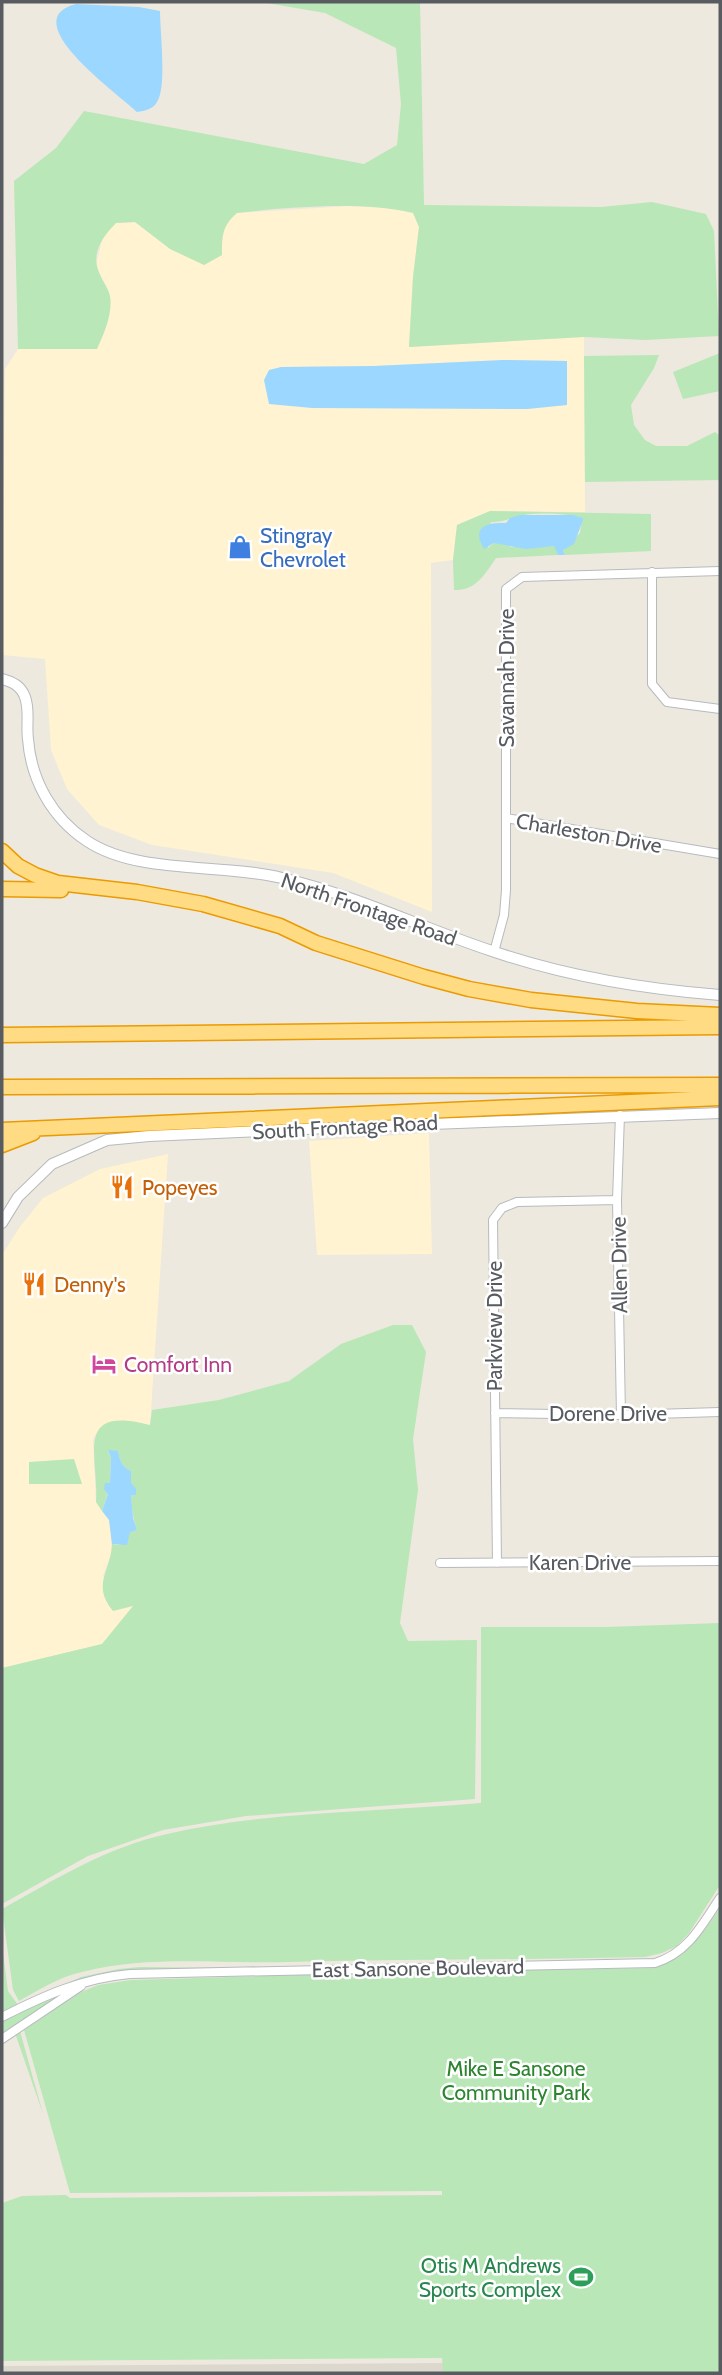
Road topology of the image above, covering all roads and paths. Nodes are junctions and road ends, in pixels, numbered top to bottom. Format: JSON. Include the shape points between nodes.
{"nodes":[{"id":1,"x":652,"y":572,"type":"junction"},
{"id":2,"x":720,"y":572,"type":"edge"},
{"id":3,"x":2,"y":679,"type":"edge"},
{"id":4,"x":720,"y":709,"type":"edge"},
{"id":5,"x":506,"y":818,"type":"junction"},
{"id":6,"x":2,"y":851,"type":"edge"},
{"id":7,"x":720,"y":854,"type":"edge"},
{"id":8,"x":2,"y":888,"type":"edge"},
{"id":9,"x":306,"y":938,"type":"junction"},
{"id":10,"x":494,"y":952,"type":"junction"},
{"id":11,"x":720,"y":995,"type":"edge"},
{"id":12,"x":720,"y":1015,"type":"edge"},
{"id":13,"x":720,"y":1027,"type":"edge"},
{"id":14,"x":2,"y":1035,"type":"edge"},
{"id":15,"x":720,"y":1085,"type":"edge"},
{"id":16,"x":2,"y":1087,"type":"edge"},
{"id":17,"x":720,"y":1098,"type":"edge"},
{"id":18,"x":720,"y":1113,"type":"edge"},
{"id":19,"x":620,"y":1115,"type":"junction"},
{"id":20,"x":48,"y":1128,"type":"junction"},
{"id":21,"x":2,"y":1130,"type":"edge"},
{"id":22,"x":2,"y":1145,"type":"edge"},
{"id":23,"x":617,"y":1200,"type":"junction"},
{"id":24,"x":2,"y":1223,"type":"edge"},
{"id":25,"x":720,"y":1412,"type":"edge"},
{"id":26,"x":495,"y":1413,"type":"junction"},
{"id":27,"x":621,"y":1415,"type":"junction"},
{"id":28,"x":720,"y":1561,"type":"edge"},
{"id":29,"x":440,"y":1563,"type":"dead end"},
{"id":30,"x":497,"y":1563,"type":"junction"},
{"id":31,"x":720,"y":1898,"type":"edge"},
{"id":32,"x":86,"y":1982,"type":"junction"},
{"id":33,"x":2,"y":2017,"type":"edge"},
{"id":34,"x":2,"y":2039,"type":"edge"}],
"edges":[{"from":1,"to":2,"type":"street","name":"Savannah Drive"},
{"from":1,"to":4,"type":"street","via":[[652,684],[667,702]]},
{"from":1,"to":5,"type":"street","name":"Savannah Drive","via":[[522,577],[506,589]]},
{"from":3,"to":10,"type":"street","name":"North Frontage Road","via":[[19,687],[24,695],[29,751],[45,797],[64,822],[99,848],[132,861],[293,880]]},
{"from":5,"to":7,"type":"street","name":"Charleston Drive"},
{"from":5,"to":10,"type":"street","name":"Charleston Drive","via":[[504,915]]},
{"from":6,"to":9,"type":"highway","via":[[18,866],[58,883],[204,904]]},
{"from":8,"to":9,"type":"highway","via":[[128,896],[204,910]]},
{"from":9,"to":12,"type":"highway","via":[[469,989],[558,1003]]},
{"from":10,"to":11,"type":"street","name":"North Frontage Road","via":[[599,979]]},
{"from":13,"to":14,"type":"highway"},
{"from":15,"to":16,"type":"highway"},
{"from":17,"to":20,"type":"highway"},
{"from":18,"to":19,"type":"street","name":"South Frontage Road"},
{"from":19,"to":23,"type":"street","name":"Allen Drive"},
{"from":19,"to":24,"type":"street","name":"South Frontage Road","via":[[107,1140],[52,1164],[18,1197]]},
{"from":20,"to":21,"type":"highway"},
{"from":20,"to":22,"type":"highway"},
{"from":23,"to":26,"type":"street","name":"Parkview Drive","via":[[517,1202],[502,1208],[493,1220]]},
{"from":23,"to":27,"type":"street","name":"Allen Drive"},
{"from":25,"to":27,"type":"street","name":"Dorene Drive"},
{"from":26,"to":27,"type":"street","name":"Dorene Drive"},
{"from":26,"to":30,"type":"street","name":"Parkview Drive"},
{"from":28,"to":30,"type":"street","name":"Karen Drive"},
{"from":29,"to":30,"type":"street","name":"Karen Drive"},
{"from":31,"to":32,"type":"street","name":"East Sansone Boulevard","via":[[683,1949],[655,1963],[164,1972]]},
{"from":32,"to":33,"type":"street","name":"East Sansone Boulevard","via":[[46,1994]]},
{"from":32,"to":34,"type":"street","name":"East Sansone Boulevard"}]}
